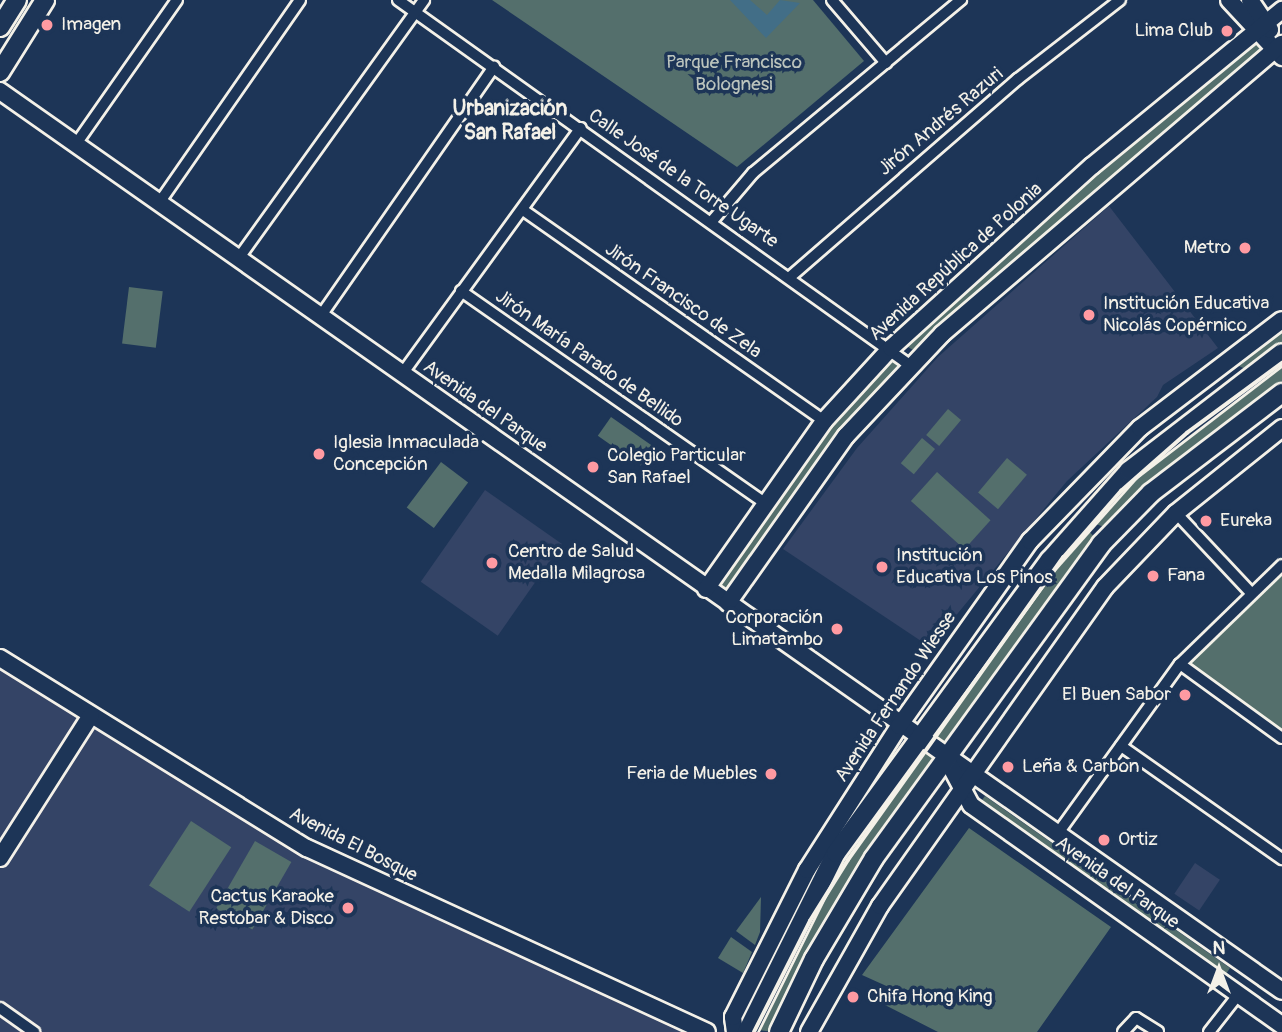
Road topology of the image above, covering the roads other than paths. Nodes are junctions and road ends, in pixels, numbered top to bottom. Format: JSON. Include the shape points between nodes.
{"nodes":[{"id":1,"x":17,"y":0,"type":"edge"},
{"id":2,"x":45,"y":0,"type":"edge"},
{"id":3,"x":177,"y":0,"type":"edge"},
{"id":4,"x":300,"y":0,"type":"edge"},
{"id":5,"x":398,"y":0,"type":"edge"},
{"id":6,"x":424,"y":0,"type":"edge"},
{"id":7,"x":832,"y":0,"type":"edge"},
{"id":8,"x":961,"y":0,"type":"edge"},
{"id":9,"x":1120,"y":0,"type":"edge"},
{"id":10,"x":1229,"y":0,"type":"edge"},
{"id":11,"x":1250,"y":0,"type":"edge"},
{"id":12,"x":1282,"y":10,"type":"edge"},
{"id":13,"x":415,"y":12,"type":"junction"},
{"id":14,"x":0,"y":27,"type":"edge"},
{"id":15,"x":1262,"y":27,"type":"junction"},
{"id":16,"x":1280,"y":50,"type":"edge"},
{"id":17,"x":886,"y":63,"type":"junction"},
{"id":18,"x":494,"y":67,"type":"junction"},
{"id":19,"x":0,"y":72,"type":"edge"},
{"id":20,"x":0,"y":91,"type":"edge"},
{"id":21,"x":580,"y":128,"type":"junction"},
{"id":22,"x":75,"y":144,"type":"junction"},
{"id":23,"x":159,"y":203,"type":"junction"},
{"id":24,"x":523,"y":210,"type":"junction"},
{"id":25,"x":713,"y":220,"type":"junction"},
{"id":26,"x":238,"y":259,"type":"junction"},
{"id":27,"x":790,"y":277,"type":"junction"},
{"id":28,"x":461,"y":291,"type":"junction"},
{"id":29,"x":320,"y":317,"type":"junction"},
{"id":30,"x":1282,"y":320,"type":"edge"},
{"id":31,"x":891,"y":348,"type":"junction"},
{"id":32,"x":1282,"y":353,"type":"edge"},
{"id":33,"x":911,"y":366,"type":"junction"},
{"id":34,"x":402,"y":374,"type":"junction"},
{"id":35,"x":1282,"y":393,"type":"edge"},
{"id":36,"x":824,"y":421,"type":"junction"},
{"id":37,"x":1282,"y":428,"type":"edge"},
{"id":38,"x":765,"y":503,"type":"junction"},
{"id":39,"x":1176,"y":513,"type":"junction"},
{"id":40,"x":1282,"y":565,"type":"edge"},
{"id":41,"x":706,"y":589,"type":"junction"},
{"id":42,"x":1251,"y":593,"type":"junction"},
{"id":43,"x":728,"y":603,"type":"junction"},
{"id":44,"x":0,"y":658,"type":"edge"},
{"id":45,"x":1180,"y":664,"type":"junction"},
{"id":46,"x":91,"y":715,"type":"junction"},
{"id":47,"x":900,"y":726,"type":"junction"},
{"id":48,"x":917,"y":738,"type":"junction"},
{"id":49,"x":1282,"y":738,"type":"edge"},
{"id":50,"x":1121,"y":746,"type":"junction"},
{"id":51,"x":946,"y":758,"type":"junction"},
{"id":52,"x":974,"y":773,"type":"junction"},
{"id":53,"x":963,"y":789,"type":"junction"},
{"id":54,"x":1058,"y":833,"type":"junction"},
{"id":55,"x":0,"y":858,"type":"edge"},
{"id":56,"x":1282,"y":859,"type":"edge"},
{"id":57,"x":1282,"y":991,"type":"edge"},
{"id":58,"x":1238,"y":995,"type":"junction"},
{"id":59,"x":0,"y":1008,"type":"edge"},
{"id":60,"x":1282,"y":1025,"type":"edge"},
{"id":61,"x":34,"y":1032,"type":"edge"},
{"id":62,"x":707,"y":1032,"type":"edge"},
{"id":63,"x":735,"y":1032,"type":"edge"},
{"id":64,"x":747,"y":1032,"type":"edge"},
{"id":65,"x":779,"y":1032,"type":"edge"},
{"id":66,"x":809,"y":1032,"type":"edge"},
{"id":67,"x":1123,"y":1032,"type":"edge"},
{"id":68,"x":1158,"y":1032,"type":"edge"},
{"id":69,"x":1209,"y":1032,"type":"edge"}],
"edges":[{"from":1,"to":14,"type":"main road"},
{"from":2,"to":19,"type":"main road"},
{"from":3,"to":22,"type":"street"},
{"from":4,"to":23,"type":"street"},
{"from":5,"to":13,"type":"street","name":"Calle José de la Torre Ugarte"},
{"from":6,"to":13,"type":"street"},
{"from":7,"to":17,"type":"street"},
{"from":8,"to":17,"type":"street"},
{"from":9,"to":27,"type":"street","name":"Jirón Andrés Razuri","via":[[1018,79]]},
{"from":10,"to":15,"type":"main road"},
{"from":11,"to":15,"type":"main road"},
{"from":12,"to":15,"type":"main road","name":"Avenida República de Polonia"},
{"from":13,"to":18,"type":"street","name":"Calle José de la Torre Ugarte"},
{"from":13,"to":26,"type":"street"},
{"from":15,"to":16,"type":"main road"},
{"from":15,"to":31,"type":"main road","name":"Avenida República de Polonia","via":[[1092,166]]},
{"from":16,"to":33,"type":"main road","via":[[1111,187]]},
{"from":17,"to":25,"type":"street","via":[[753,173]]},
{"from":18,"to":21,"type":"street","name":"Calle José de la Torre Ugarte"},
{"from":18,"to":29,"type":"street"},
{"from":20,"to":22,"type":"main road","name":"Avenida del Parque"},
{"from":21,"to":24,"type":"street"},
{"from":21,"to":25,"type":"street","name":"Calle José de la Torre Ugarte"},
{"from":22,"to":23,"type":"main road","name":"Avenida del Parque"},
{"from":23,"to":26,"type":"main road","name":"Avenida del Parque"},
{"from":24,"to":28,"type":"street"},
{"from":24,"to":36,"type":"street","name":"Jirón Francisco de Zela"},
{"from":25,"to":27,"type":"street","name":"Calle José de la Torre Ugarte"},
{"from":26,"to":29,"type":"main road","name":"Avenida del Parque"},
{"from":27,"to":31,"type":"street","name":"Calle José de la Torre Ugarte"},
{"from":28,"to":34,"type":"street"},
{"from":28,"to":38,"type":"street","name":"Jirón María Parado de Bellido"},
{"from":29,"to":34,"type":"main road","name":"Avenida del Parque"},
{"from":30,"to":47,"type":"main road","name":"Avenida Fernando Wiesse","via":[[1149,420],[1064,502],[1030,541]]},
{"from":31,"to":33,"type":"street","name":"Calle José de la Torre Ugarte"},
{"from":31,"to":36,"type":"main road","name":"Avenida República de Polonia"},
{"from":32,"to":48,"type":"main road","name":"Avenida Fernando Wiesse","via":[[1177,430],[1102,498]]},
{"from":33,"to":43,"type":"main road","via":[[846,436]]},
{"from":34,"to":41,"type":"main road","name":"Avenida del Parque"},
{"from":35,"to":51,"type":"main road","via":[[1124,517]]},
{"from":36,"to":38,"type":"main road","name":"Avenida República de Polonia"},
{"from":37,"to":39,"type":"main road"},
{"from":38,"to":41,"type":"main road","name":"Avenida República de Polonia"},
{"from":39,"to":42,"type":"street"},
{"from":39,"to":52,"type":"main road","via":[[1105,587]]},
{"from":40,"to":42,"type":"street"},
{"from":41,"to":43,"type":"main road","name":"Avenida del Parque"},
{"from":42,"to":45,"type":"street"},
{"from":43,"to":47,"type":"main road","name":"Avenida del Parque"},
{"from":44,"to":46,"type":"main road","name":"Avenida El Bosque"},
{"from":45,"to":49,"type":"street"},
{"from":45,"to":50,"type":"street"},
{"from":46,"to":55,"type":"main road"},
{"from":46,"to":62,"type":"main road","name":"Avenida El Bosque","via":[[307,848]]},
{"from":47,"to":48,"type":"main road","name":"Avenida del Parque"},
{"from":47,"to":63,"type":"main road","name":"Avenida Fernando Wiesse","via":[[807,870],[733,1017]]},
{"from":48,"to":51,"type":"main road","name":"Avenida del Parque"},
{"from":48,"to":64,"type":"main road","name":"Avenida Fernando Wiesse","via":[[836,853]]},
{"from":50,"to":54,"type":"street"},
{"from":50,"to":56,"type":"street"},
{"from":51,"to":52,"type":"main road","name":"Avenida del Parque"},
{"from":51,"to":53,"type":"main road","name":"Avenida del Parque"},
{"from":51,"to":65,"type":"main road","via":[[838,915]]},
{"from":52,"to":53,"type":"main road"},
{"from":52,"to":54,"type":"main road","name":"Avenida del Parque"},
{"from":53,"to":58,"type":"main road","name":"Avenida del Parque","via":[[971,805]]},
{"from":53,"to":66,"type":"main road","via":[[880,906]]},
{"from":54,"to":57,"type":"main road","name":"Avenida del Parque"},
{"from":58,"to":60,"type":"main road","name":"Avenida del Parque"},
{"from":58,"to":69,"type":"street"},
{"from":59,"to":61,"type":"street"},
{"from":67,"to":68,"type":"street","via":[[1136,1018]]}]}
